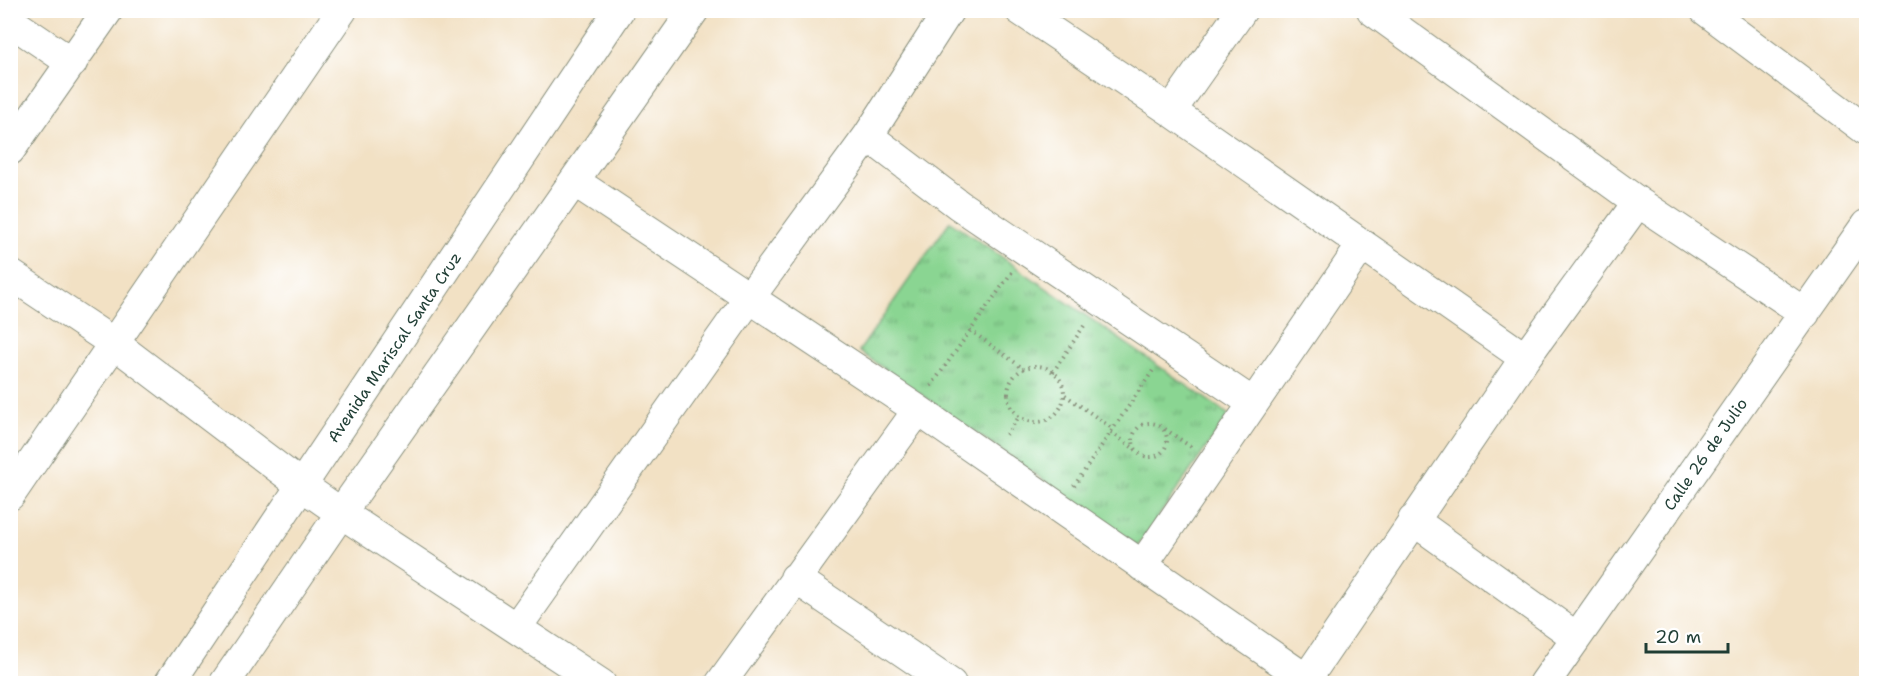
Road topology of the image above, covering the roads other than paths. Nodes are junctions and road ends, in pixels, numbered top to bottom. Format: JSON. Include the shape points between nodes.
{"nodes":[{"id":1,"x":108,"y":10,"type":"edge"},
{"id":2,"x":342,"y":10,"type":"edge"},
{"id":3,"x":619,"y":10,"type":"edge"},
{"id":4,"x":694,"y":10,"type":"edge"},
{"id":5,"x":950,"y":10,"type":"edge"},
{"id":6,"x":1020,"y":10,"type":"edge"},
{"id":7,"x":1242,"y":10,"type":"edge"},
{"id":8,"x":1372,"y":10,"type":"edge"},
{"id":9,"x":1705,"y":10,"type":"edge"},
{"id":10,"x":10,"y":21,"type":"edge"},
{"id":11,"x":72,"y":63,"type":"junction"},
{"id":12,"x":1171,"y":111,"type":"junction"},
{"id":13,"x":1866,"y":130,"type":"edge"},
{"id":14,"x":868,"y":136,"type":"junction"},
{"id":15,"x":10,"y":150,"type":"edge"},
{"id":16,"x":574,"y":181,"type":"junction"},
{"id":17,"x":1638,"y":202,"type":"junction"},
{"id":18,"x":1866,"y":225,"type":"edge"},
{"id":19,"x":1362,"y":245,"type":"junction"},
{"id":20,"x":10,"y":274,"type":"edge"},
{"id":21,"x":750,"y":297,"type":"junction"},
{"id":22,"x":1805,"y":313,"type":"junction"},
{"id":23,"x":115,"y":344,"type":"junction"},
{"id":24,"x":1525,"y":358,"type":"junction"},
{"id":25,"x":924,"y":398,"type":"junction"},
{"id":26,"x":1253,"y":403,"type":"junction"},
{"id":27,"x":302,"y":485,"type":"junction"},
{"id":28,"x":10,"y":495,"type":"edge"},
{"id":29,"x":341,"y":513,"type":"junction"},
{"id":30,"x":1413,"y":520,"type":"junction"},
{"id":31,"x":1142,"y":566,"type":"junction"},
{"id":32,"x":795,"y":578,"type":"junction"},
{"id":33,"x":516,"y":628,"type":"junction"},
{"id":34,"x":1576,"y":638,"type":"junction"},
{"id":35,"x":1304,"y":681,"type":"edge"},
{"id":36,"x":169,"y":684,"type":"edge"},
{"id":37,"x":224,"y":684,"type":"edge"},
{"id":38,"x":601,"y":684,"type":"edge"},
{"id":39,"x":720,"y":684,"type":"edge"},
{"id":40,"x":951,"y":684,"type":"edge"},
{"id":41,"x":1544,"y":684,"type":"edge"}],
"edges":[{"from":1,"to":11,"type":"street"},
{"from":2,"to":23,"type":"street"},
{"from":3,"to":27,"type":"street","name":"Avenida Mariscal Santa Cruz"},
{"from":4,"to":16,"type":"street"},
{"from":5,"to":14,"type":"street"},
{"from":6,"to":12,"type":"street"},
{"from":7,"to":12,"type":"street"},
{"from":8,"to":17,"type":"street"},
{"from":9,"to":13,"type":"street"},
{"from":10,"to":11,"type":"street"},
{"from":11,"to":15,"type":"street"},
{"from":12,"to":19,"type":"street"},
{"from":14,"to":21,"type":"street"},
{"from":14,"to":26,"type":"street","via":[[959,205]]},
{"from":16,"to":21,"type":"street"},
{"from":16,"to":29,"type":"street"},
{"from":17,"to":22,"type":"street"},
{"from":17,"to":24,"type":"street"},
{"from":18,"to":22,"type":"street","name":"Calle 26 de Julio"},
{"from":19,"to":24,"type":"street"},
{"from":19,"to":26,"type":"street"},
{"from":20,"to":23,"type":"street"},
{"from":21,"to":25,"type":"street"},
{"from":21,"to":33,"type":"street"},
{"from":22,"to":34,"type":"street","name":"Calle 26 de Julio"},
{"from":23,"to":27,"type":"street"},
{"from":23,"to":28,"type":"street"},
{"from":24,"to":30,"type":"street"},
{"from":25,"to":31,"type":"street"},
{"from":25,"to":32,"type":"street"},
{"from":26,"to":31,"type":"street"},
{"from":27,"to":29,"type":"street"},
{"from":27,"to":36,"type":"street","name":"Avenida Mariscal Santa Cruz"},
{"from":29,"to":33,"type":"street"},
{"from":29,"to":37,"type":"street"},
{"from":30,"to":34,"type":"street"},
{"from":30,"to":35,"type":"street"},
{"from":31,"to":35,"type":"street"},
{"from":32,"to":39,"type":"street"},
{"from":32,"to":40,"type":"street"},
{"from":33,"to":38,"type":"street"},
{"from":34,"to":41,"type":"street","name":"Calle 26 de Julio"}]}
